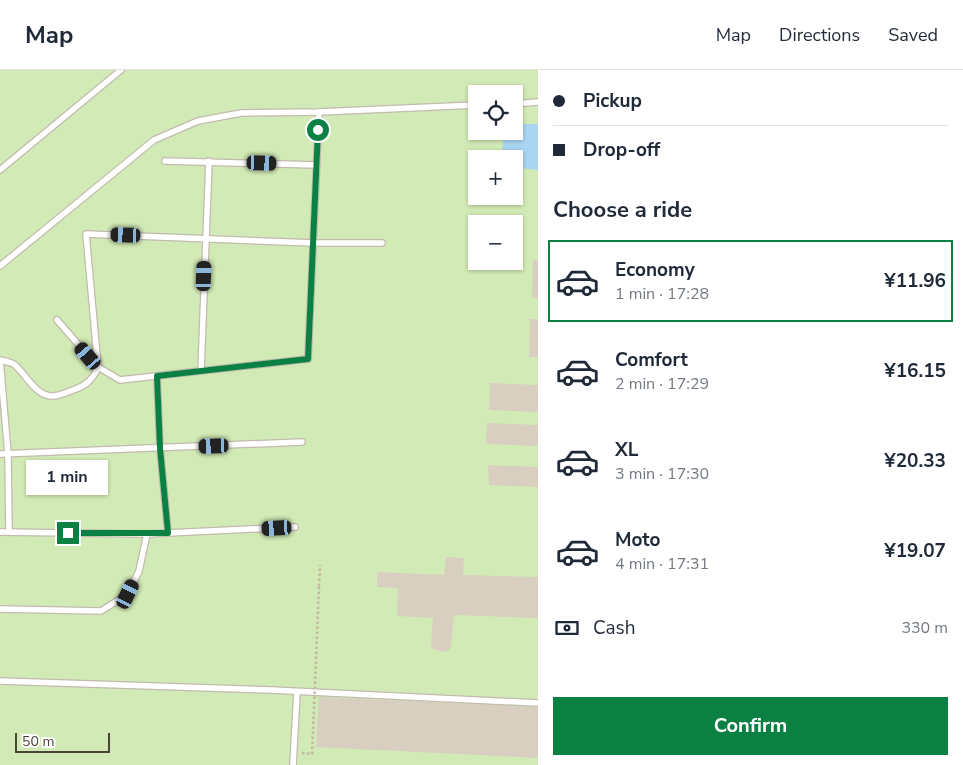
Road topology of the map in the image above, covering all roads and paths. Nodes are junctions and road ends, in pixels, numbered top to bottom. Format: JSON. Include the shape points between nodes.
{"nodes":[{"id":1,"x":121,"y":70,"type":"edge"},
{"id":2,"x":538,"y":102,"type":"edge"},
{"id":3,"x":523,"y":103,"type":"edge"},
{"id":4,"x":468,"y":105,"type":"edge"},
{"id":5,"x":319,"y":112,"type":"junction"},
{"id":6,"x":165,"y":161,"type":"dead end"},
{"id":7,"x":209,"y":161,"type":"junction"},
{"id":8,"x":316,"y":165,"type":"junction"},
{"id":9,"x":0,"y":170,"type":"edge"},
{"id":10,"x":205,"y":238,"type":"junction"},
{"id":11,"x":314,"y":243,"type":"junction"},
{"id":12,"x":382,"y":243,"type":"dead end"},
{"id":13,"x":0,"y":266,"type":"edge"},
{"id":14,"x":57,"y":320,"type":"dead end"},
{"id":15,"x":0,"y":360,"type":"edge"},
{"id":16,"x":98,"y":368,"type":"junction"},
{"id":17,"x":201,"y":371,"type":"junction"},
{"id":18,"x":157,"y":376,"type":"junction"},
{"id":19,"x":302,"y":442,"type":"dead end"},
{"id":20,"x":160,"y":448,"type":"junction"},
{"id":21,"x":0,"y":454,"type":"edge"},
{"id":22,"x":8,"y":454,"type":"junction"},
{"id":23,"x":295,"y":527,"type":"dead end"},
{"id":24,"x":0,"y":532,"type":"edge"},
{"id":25,"x":9,"y":532,"type":"junction"},
{"id":26,"x":168,"y":533,"type":"junction"},
{"id":27,"x":147,"y":534,"type":"junction"},
{"id":28,"x":320,"y":565,"type":"dead end"},
{"id":29,"x":0,"y":609,"type":"edge"},
{"id":30,"x":0,"y":681,"type":"edge"},
{"id":31,"x":297,"y":692,"type":"junction"},
{"id":32,"x":538,"y":703,"type":"edge"},
{"id":33,"x":293,"y":753,"type":"junction"},
{"id":34,"x":292,"y":765,"type":"edge"}],
"edges":[{"from":1,"to":9,"type":"lane"},
{"from":2,"to":3,"type":"lane"},
{"from":4,"to":5,"type":"lane"},
{"from":5,"to":8,"type":"lane"},
{"from":5,"to":13,"type":"lane","via":[[241,113],[198,121],[154,140]]},
{"from":6,"to":7,"type":"lane"},
{"from":7,"to":8,"type":"lane"},
{"from":7,"to":10,"type":"lane"},
{"from":8,"to":11,"type":"lane"},
{"from":10,"to":11,"type":"lane"},
{"from":10,"to":16,"type":"lane","via":[[86,234]]},
{"from":10,"to":17,"type":"lane"},
{"from":11,"to":12,"type":"lane"},
{"from":11,"to":17,"type":"lane","via":[[308,359]]},
{"from":14,"to":16,"type":"lane"},
{"from":15,"to":16,"type":"lane","via":[[13,364],[41,392],[50,396],[80,388],[91,380]]},
{"from":15,"to":22,"type":"lane"},
{"from":16,"to":18,"type":"lane","via":[[120,380]]},
{"from":17,"to":18,"type":"lane"},
{"from":18,"to":20,"type":"lane"},
{"from":19,"to":20,"type":"lane"},
{"from":20,"to":22,"type":"lane"},
{"from":20,"to":26,"type":"lane"},
{"from":21,"to":22,"type":"lane"},
{"from":22,"to":25,"type":"lane"},
{"from":23,"to":26,"type":"lane"},
{"from":24,"to":25,"type":"lane"},
{"from":25,"to":27,"type":"lane"},
{"from":26,"to":27,"type":"lane"},
{"from":27,"to":29,"type":"lane","via":[[139,570],[128,594],[100,611]]},
{"from":28,"to":33,"type":"path","bridge":true,"via":[[312,754]]},
{"from":30,"to":31,"type":"lane"},
{"from":31,"to":32,"type":"lane"},
{"from":31,"to":33,"type":"lane"},
{"from":33,"to":34,"type":"lane"}]}
